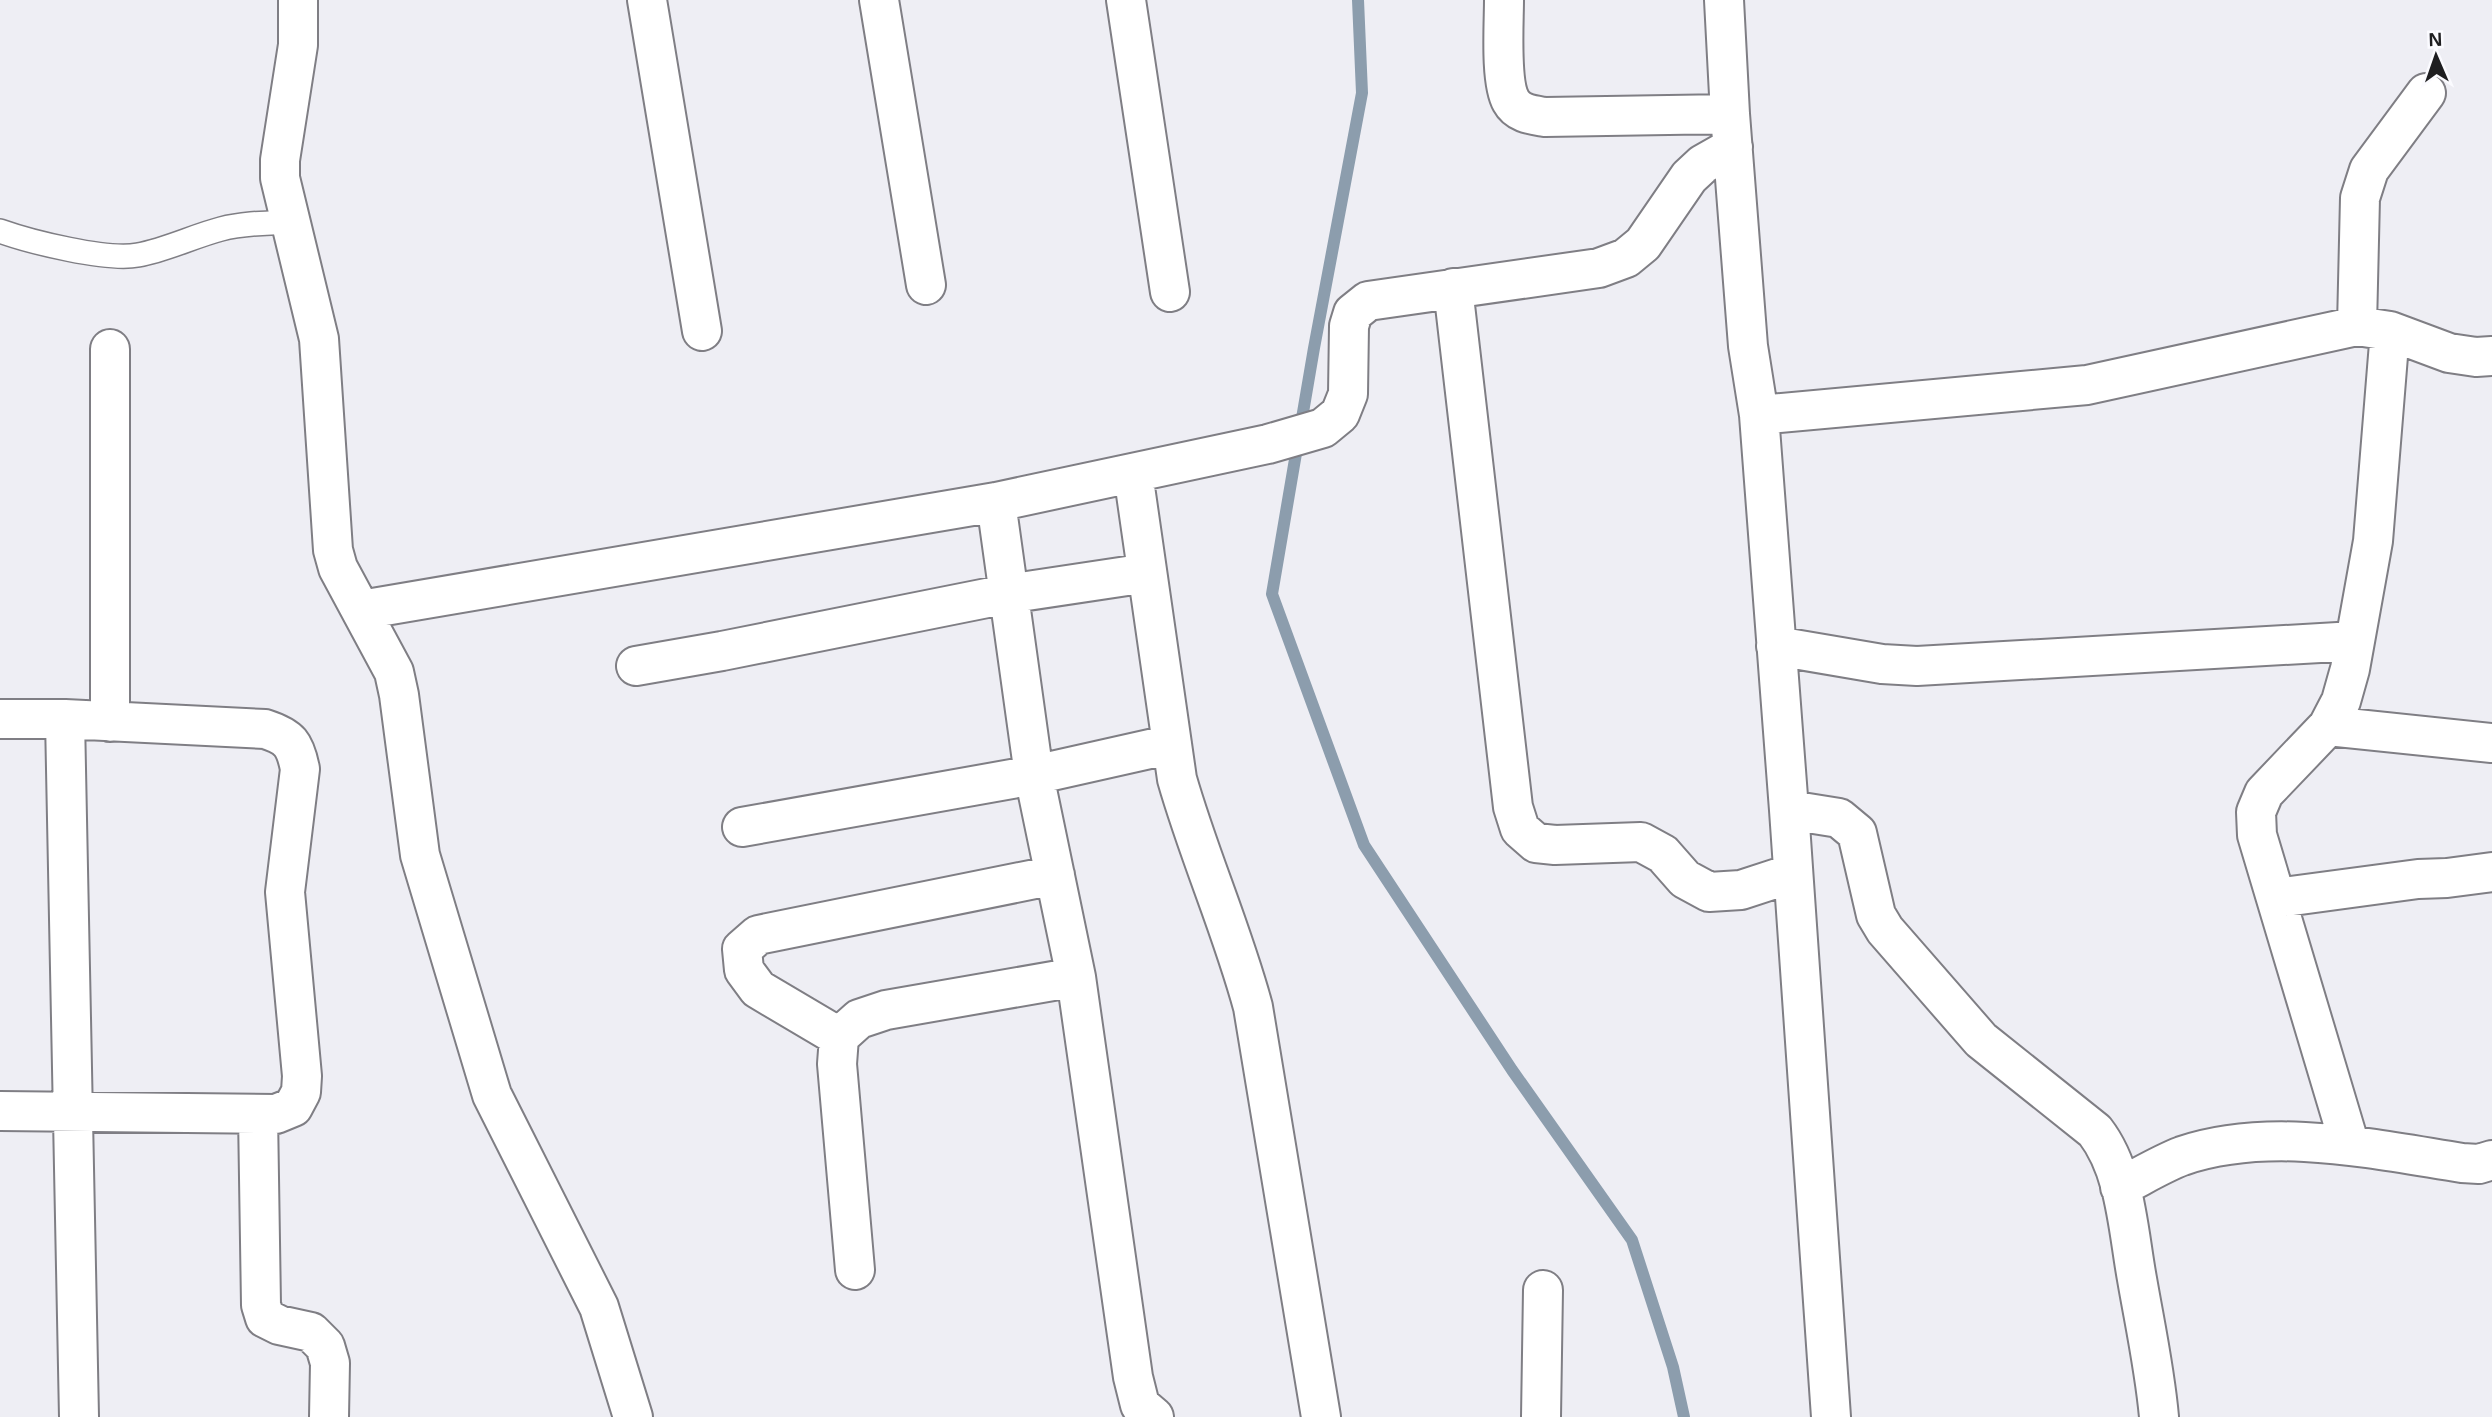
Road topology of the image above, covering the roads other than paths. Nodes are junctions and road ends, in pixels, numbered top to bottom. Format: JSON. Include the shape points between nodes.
{"nodes":[{"id":1,"x":298,"y":0,"type":"edge"},
{"id":2,"x":648,"y":0,"type":"edge"},
{"id":3,"x":879,"y":0,"type":"edge"},
{"id":4,"x":1126,"y":0,"type":"edge"},
{"id":5,"x":1504,"y":0,"type":"edge"},
{"id":6,"x":1724,"y":0,"type":"edge"},
{"id":7,"x":2426,"y":93,"type":"dead end"},
{"id":8,"x":1732,"y":131,"type":"junction"},
{"id":9,"x":291,"y":222,"type":"junction"},
{"id":10,"x":0,"y":231,"type":"edge"},
{"id":11,"x":926,"y":285,"type":"dead end"},
{"id":12,"x":1453,"y":288,"type":"junction"},
{"id":13,"x":1170,"y":292,"type":"dead end"},
{"id":14,"x":2374,"y":328,"type":"junction"},
{"id":15,"x":702,"y":331,"type":"dead end"},
{"id":16,"x":110,"y":349,"type":"dead end"},
{"id":17,"x":2492,"y":356,"type":"edge"},
{"id":18,"x":1759,"y":415,"type":"junction"},
{"id":19,"x":1133,"y":473,"type":"junction"},
{"id":20,"x":996,"y":502,"type":"junction"},
{"id":21,"x":1147,"y":573,"type":"junction"},
{"id":22,"x":1007,"y":594,"type":"junction"},
{"id":23,"x":361,"y":610,"type":"junction"},
{"id":24,"x":2355,"y":641,"type":"junction"},
{"id":25,"x":1776,"y":646,"type":"junction"},
{"id":26,"x":636,"y":666,"type":"dead end"},
{"id":27,"x":0,"y":719,"type":"edge"},
{"id":28,"x":65,"y":719,"type":"junction"},
{"id":29,"x":110,"y":722,"type":"junction"},
{"id":30,"x":2328,"y":726,"type":"junction"},
{"id":31,"x":2492,"y":743,"type":"edge"},
{"id":32,"x":1172,"y":744,"type":"junction"},
{"id":33,"x":1034,"y":775,"type":"junction"},
{"id":34,"x":1789,"y":810,"type":"junction"},
{"id":35,"x":742,"y":827,"type":"dead end"},
{"id":36,"x":2492,"y":872,"type":"edge"},
{"id":37,"x":1793,"y":873,"type":"junction"},
{"id":38,"x":1055,"y":876,"type":"junction"},
{"id":39,"x":2277,"y":898,"type":"junction"},
{"id":40,"x":1076,"y":977,"type":"junction"},
{"id":41,"x":839,"y":1037,"type":"junction"},
{"id":42,"x":0,"y":1111,"type":"edge"},
{"id":43,"x":74,"y":1112,"type":"junction"},
{"id":44,"x":258,"y":1114,"type":"junction"},
{"id":45,"x":2350,"y":1146,"type":"junction"},
{"id":46,"x":2492,"y":1160,"type":"edge"},
{"id":47,"x":2120,"y":1187,"type":"junction"},
{"id":48,"x":855,"y":1270,"type":"dead end"},
{"id":49,"x":1542,"y":1290,"type":"dead end"},
{"id":50,"x":1531,"y":1415,"type":"edge"},
{"id":51,"x":79,"y":1417,"type":"edge"},
{"id":52,"x":329,"y":1417,"type":"edge"},
{"id":53,"x":633,"y":1417,"type":"edge"},
{"id":54,"x":1154,"y":1417,"type":"edge"},
{"id":55,"x":1321,"y":1417,"type":"edge"},
{"id":56,"x":1831,"y":1417,"type":"edge"},
{"id":57,"x":2159,"y":1417,"type":"edge"}],
"edges":[{"from":1,"to":9,"type":"street","via":[[298,46],[280,160]]},
{"from":2,"to":15,"type":"street"},
{"from":3,"to":11,"type":"street"},
{"from":4,"to":13,"type":"street"},
{"from":5,"to":8,"type":"street","via":[[1507,85],[1511,102],[1525,114]]},
{"from":6,"to":8,"type":"street"},
{"from":7,"to":14,"type":"street","via":[[2369,170],[2360,198]]},
{"from":8,"to":12,"type":"street","via":[[1689,177],[1643,244],[1626,258],[1599,268]]},
{"from":8,"to":18,"type":"street","via":[[1748,346]]},
{"from":9,"to":10,"type":"lane","via":[[223,229],[138,255],[111,256]]},
{"from":9,"to":23,"type":"street","via":[[318,339],[333,550]]},
{"from":12,"to":19,"type":"street","via":[[1368,301],[1353,313],[1348,394],[1340,414],[1323,428]]},
{"from":12,"to":37,"type":"street","via":[[1513,807],[1520,829],[1536,843],[1641,842],[1663,853],[1685,879],[1709,892],[1741,890]]},
{"from":14,"to":17,"type":"street","via":[[2449,353]]},
{"from":14,"to":18,"type":"street","via":[[2087,385]]},
{"from":14,"to":24,"type":"street","via":[[2373,541]]},
{"from":16,"to":29,"type":"street"},
{"from":18,"to":25,"type":"street"},
{"from":19,"to":20,"type":"street"},
{"from":19,"to":21,"type":"street"},
{"from":20,"to":22,"type":"street"},
{"from":20,"to":23,"type":"street"},
{"from":21,"to":22,"type":"street"},
{"from":21,"to":32,"type":"street"},
{"from":22,"to":26,"type":"street"},
{"from":22,"to":33,"type":"street"},
{"from":23,"to":53,"type":"street","via":[[394,672],[420,855],[492,1095],[599,1307]]},
{"from":24,"to":25,"type":"street","via":[[1917,666]]},
{"from":24,"to":30,"type":"street","via":[[2341,701]]},
{"from":25,"to":34,"type":"street"},
{"from":27,"to":28,"type":"street"},
{"from":28,"to":29,"type":"street"},
{"from":28,"to":43,"type":"street"},
{"from":29,"to":44,"type":"street","via":[[265,729],[284,735],[296,750],[300,769],[285,892],[301,1092],[293,1107],[276,1114]]},
{"from":30,"to":31,"type":"street"},
{"from":30,"to":39,"type":"street","via":[[2264,793],[2256,812],[2257,835]]},
{"from":32,"to":33,"type":"street"},
{"from":32,"to":55,"type":"street","via":[[1186,813],[1253,1007]]},
{"from":33,"to":35,"type":"street"},
{"from":33,"to":38,"type":"street"},
{"from":34,"to":37,"type":"street"},
{"from":34,"to":47,"type":"street","via":[[1839,818],[1857,833],[1876,915],[1885,930],[1981,1040],[2095,1131],[2108,1147]]},
{"from":36,"to":39,"type":"street"},
{"from":37,"to":56,"type":"street"},
{"from":38,"to":40,"type":"street"},
{"from":38,"to":41,"type":"street","via":[[758,935],[742,950],[744,970],[758,989]]},
{"from":39,"to":45,"type":"street"},
{"from":40,"to":41,"type":"street","via":[[887,1010],[859,1018]]},
{"from":40,"to":54,"type":"street","via":[[1133,1377],[1140,1405]]},
{"from":41,"to":48,"type":"street","via":[[837,1064]]},
{"from":42,"to":43,"type":"street"},
{"from":43,"to":44,"type":"street"},
{"from":43,"to":51,"type":"street"},
{"from":44,"to":52,"type":"street","via":[[261,1305],[265,1318],[311,1332],[325,1346],[330,1363]]},
{"from":45,"to":46,"type":"street","via":[[2462,1163]]},
{"from":45,"to":47,"type":"street","via":[[2232,1143],[2182,1156]]},
{"from":47,"to":57,"type":"street"},
{"from":49,"to":50,"type":"street"}]}
